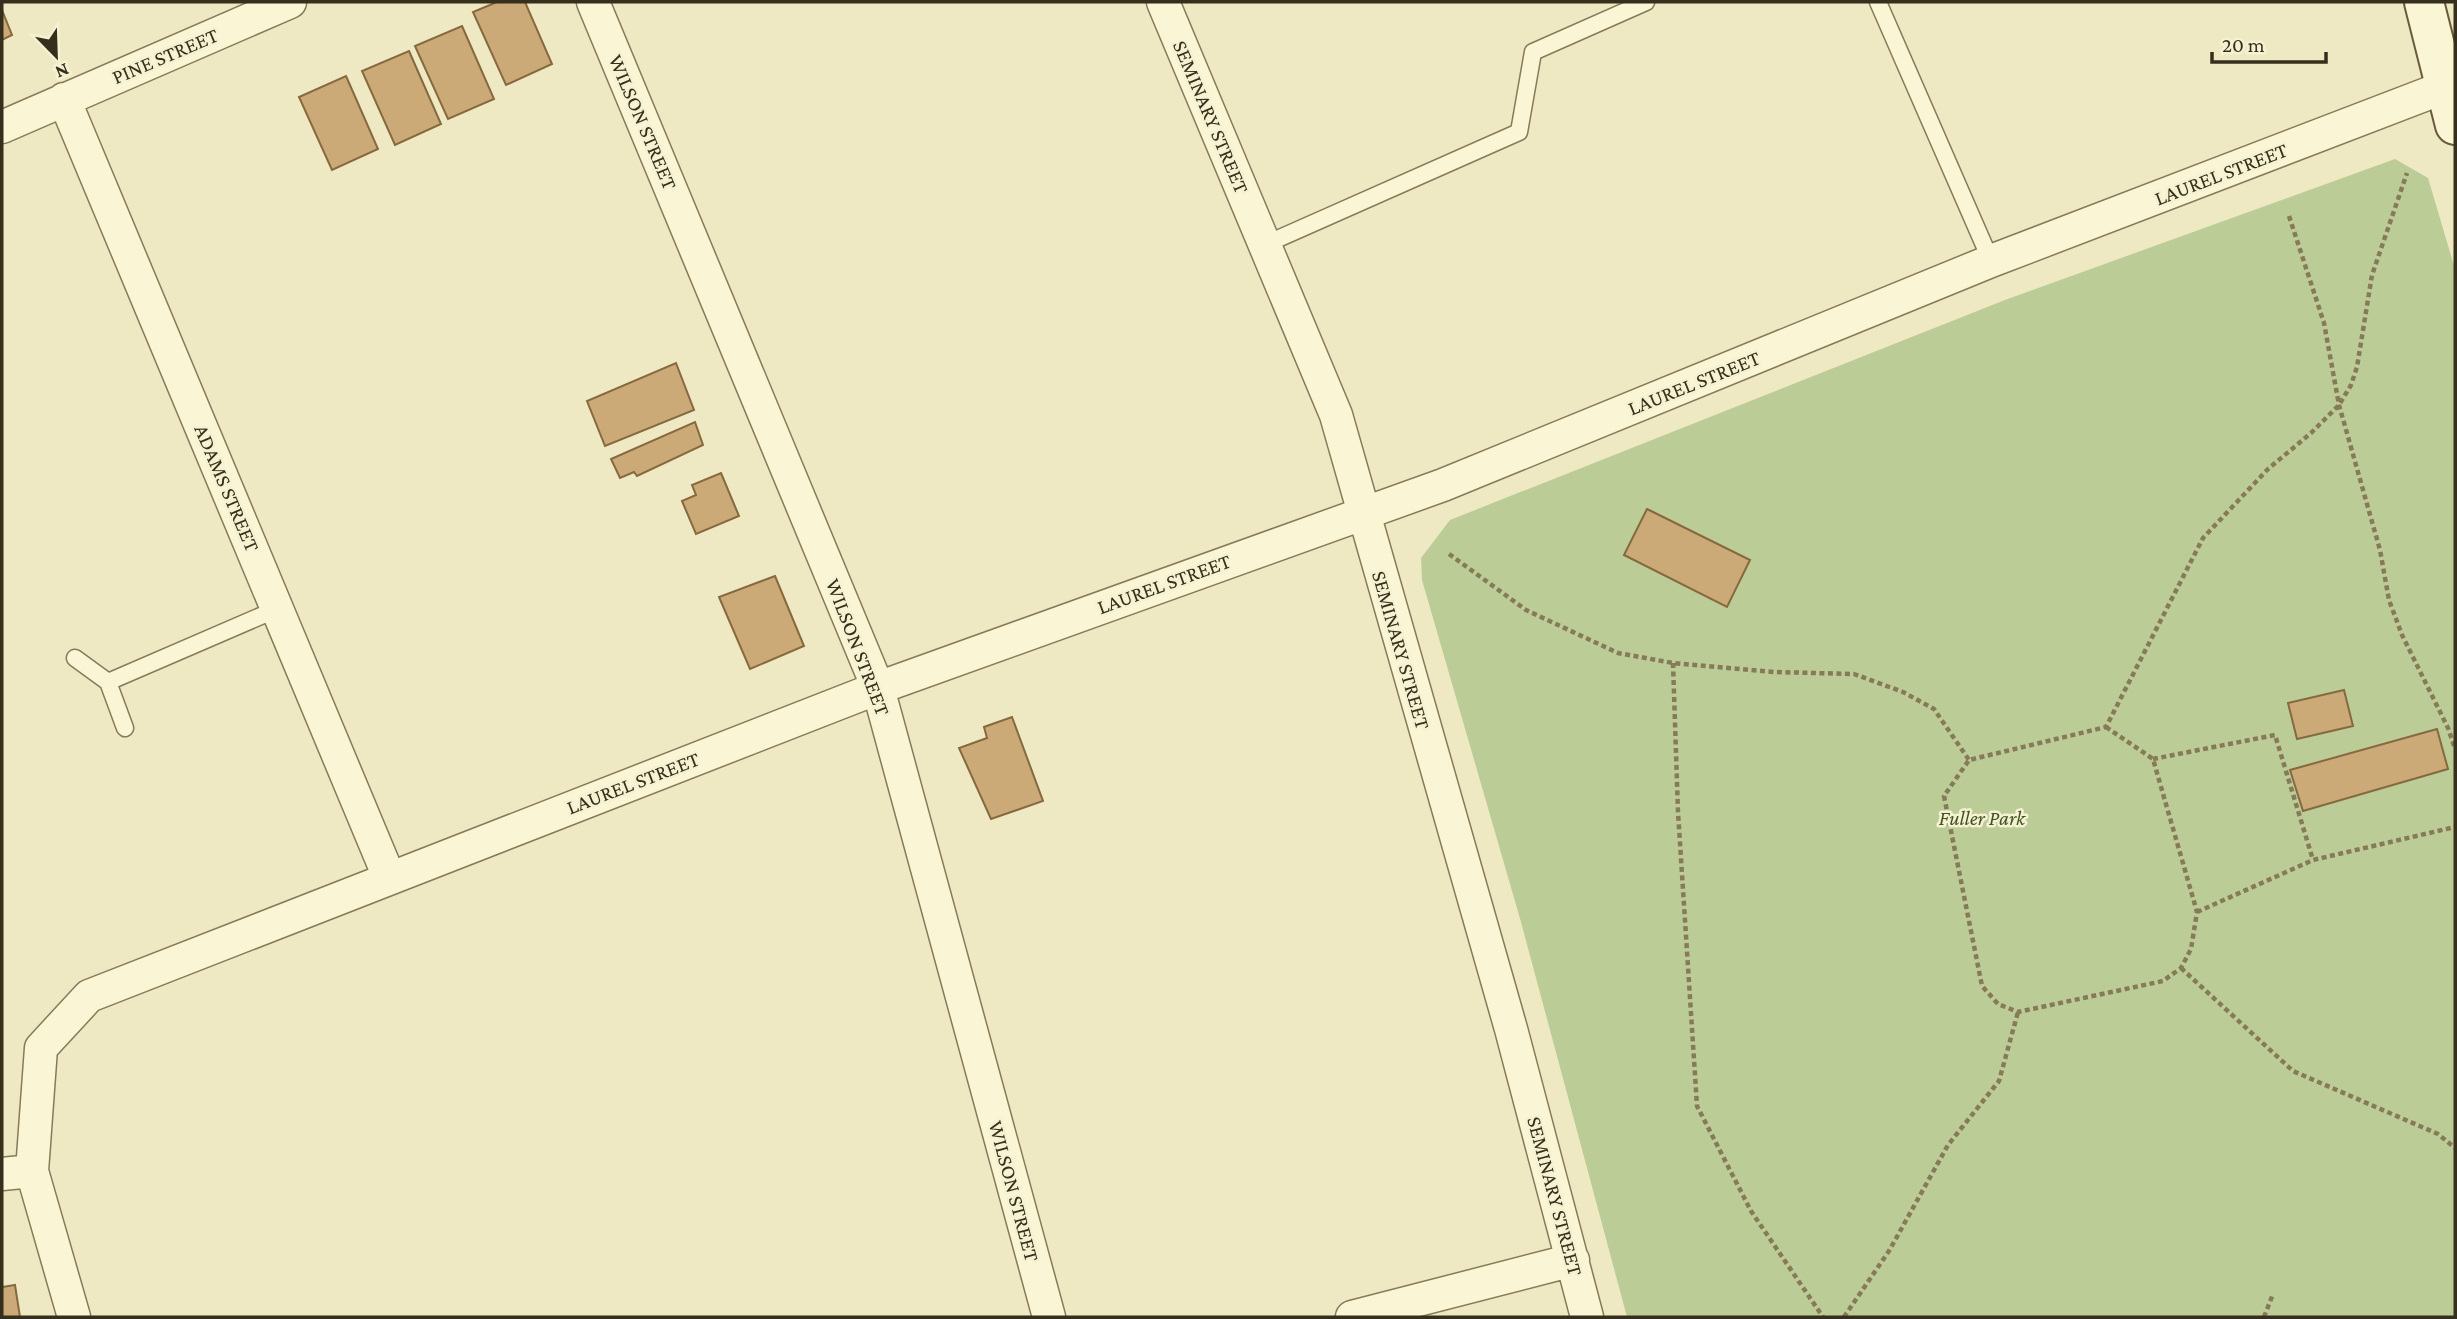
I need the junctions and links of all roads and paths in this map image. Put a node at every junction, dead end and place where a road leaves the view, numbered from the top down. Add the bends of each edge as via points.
1 (290, 2) edge
2 (593, 2) edge
3 (1163, 2) edge
4 (1646, 2) edge
5 (1878, 2) edge
6 (2424, 2) edge
7 (2445, 87) junction
8 (64, 99) junction
9 (2455, 125) edge
10 (2, 127) edge
11 (2407, 173) dead end
12 (2289, 216) dead end
13 (1264, 245) junction
14 (1991, 261) junction
15 (2339, 405) junction
16 (1361, 512) junction
17 (1449, 554) dead end
18 (277, 609) junction
19 (75, 658) dead end
20 (1673, 663) junction
21 (108, 682) junction
22 (878, 688) junction
23 (2106, 727) junction
24 (125, 728) dead end
25 (2455, 750) edge
26 (2153, 759) junction
27 (1969, 760) junction
28 (2455, 827) edge
29 (2313, 860) junction
30 (389, 877) junction
31 (2197, 912) junction
32 (2181, 968) junction
33 (2018, 1012) junction
34 (2455, 1148) edge
35 (17, 1172) edge
36 (1573, 1260) junction
37 (2273, 1294) dead end
38 (74, 1317) edge
39 (1049, 1317) edge
40 (1352, 1317) edge
41 (1587, 1317) edge
42 (1822, 1317) edge
43 (1844, 1317) edge
44 (2264, 1317) edge

1 - 8 street, PINE STREET
2 - 22 street, WILSON STREET
3 - 13 street, SEMINARY STREET
4 - 13 lane via 1533,52 1519,132
5 - 14 lane
6 - 7 main road
7 - 9 main road
7 - 14 street, LAUREL STREET
8 - 10 street, PINE STREET
8 - 18 street, ADAMS STREET
11 - 15 path via 2372,275 2357,367
12 - 15 path via 2324,323
13 - 16 street, SEMINARY STREET via 1336,415
14 - 16 street, LAUREL STREET via 1443,485
15 - 23 path via 2267,469 2203,538
15 - 25 path via 2380,550 2389,600
16 - 22 street, LAUREL STREET
16 - 36 street, SEMINARY STREET
17 - 20 path via 1526,610 1618,653
18 - 21 lane
18 - 30 street, ADAMS STREET
19 - 21 lane
20 - 27 path via 1854,674 1934,709
20 - 42 path via 1698,1107 1751,1211
21 - 24 lane
22 - 30 street, LAUREL STREET
22 - 39 street, WILSON STREET
23 - 26 path
23 - 27 path
26 - 29 path via 2275,735
26 - 31 path
27 - 33 path via 1944,796 1982,986 1998,1004
28 - 29 path
29 - 31 path
30 - 35 street, LAUREL STREET via 89,996 41,1048
31 - 32 path via 2191,948
32 - 33 path via 2163,981
32 - 34 path via 2293,1071 2438,1134
33 - 43 path via 1999,1081 1948,1145 1889,1251
35 - 38 street
36 - 40 street
36 - 41 street, SEMINARY STREET
37 - 44 path

